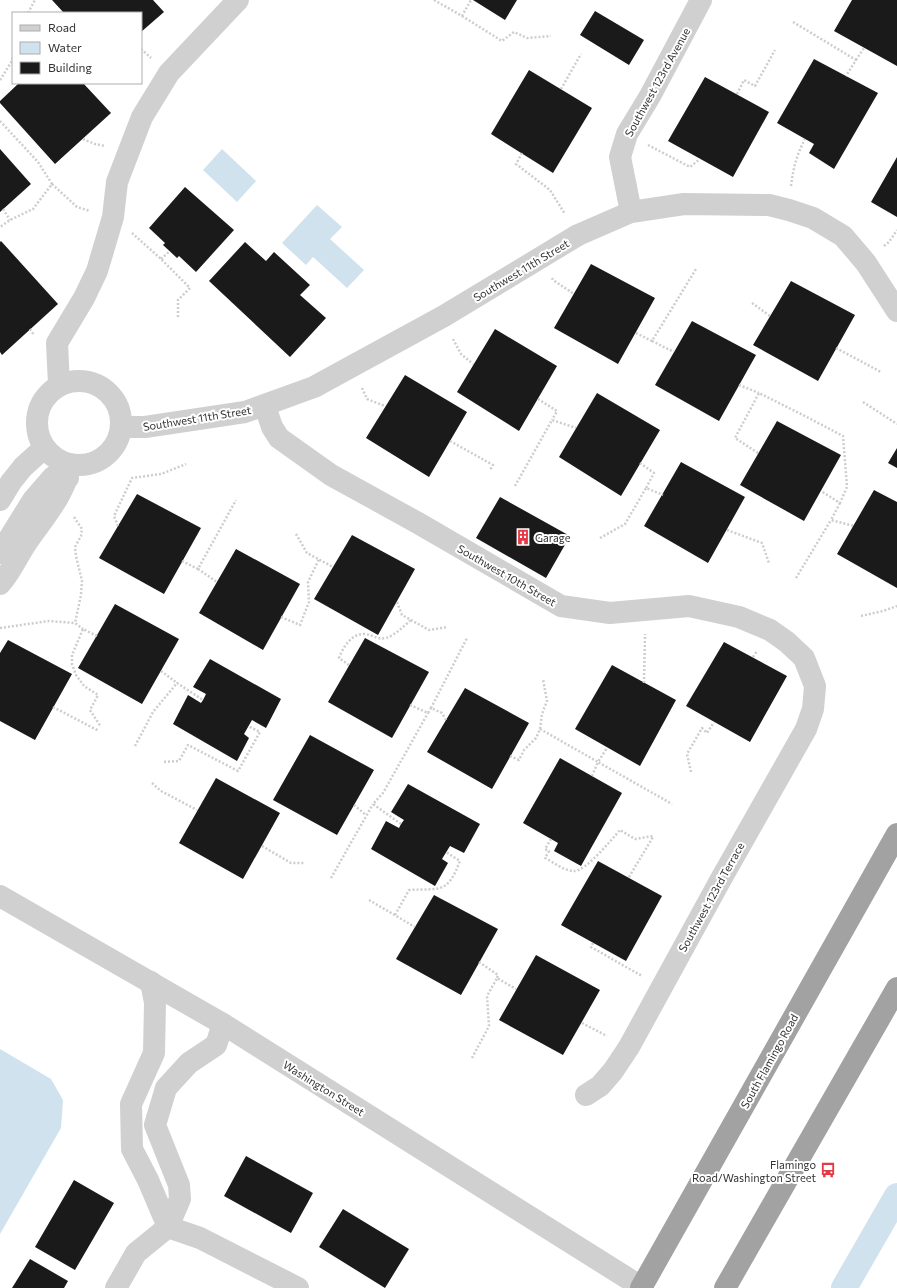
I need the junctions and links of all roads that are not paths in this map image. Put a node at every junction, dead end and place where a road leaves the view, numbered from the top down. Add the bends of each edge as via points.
1 (238, 0) edge
2 (701, 0) edge
3 (632, 212) junction
4 (897, 311) edge
5 (59, 385) junction
6 (265, 406) junction
7 (121, 427) junction
8 (44, 448) junction
9 (66, 480) junction
10 (0, 500) edge
11 (0, 553) edge
12 (0, 584) edge
13 (815, 686) joint
14 (897, 834) edge
15 (0, 896) edge
16 (151, 982) junction
17 (897, 988) edge
18 (223, 1024) junction
19 (586, 1096) dead end
20 (168, 1227) junction
21 (116, 1288) edge
22 (298, 1288) edge
23 (642, 1288) edge
24 (725, 1288) edge

1 - 5 street via 169,73 142,118 117,182 113,217 97,271 57,343
2 - 3 street, Southwest 123rd Avenue via 627,134 620,157
3 - 4 street, Southwest 11th Street via 684,204 754,204 769,205 813,218 843,236 866,263
3 - 6 street, Southwest 11th Street via 578,235 441,318 314,387
5 - 7 street via 83,380 105,389 114,398 118,407
5 - 8 street via 49,392 37,413 36,425
6 - 7 street, Southwest 11th Street via 245,412 169,424
6 - 13 street, Southwest 10th Street via 272,427 279,438 331,475 561,606 610,612 689,606 739,617 770,630 787,642 804,658
7 - 9 street via 115,446 105,456 82,465
8 - 9 street via 62,461
8 - 10 street via 23,467
9 - 11 street via 53,477 33,500
9 - 12 street
13 - 19 street, Southwest 123rd Terrace via 813,709 806,729 629,1047 600,1086
14 - 23 highway, South Flamingo Road
15 - 16 street, Washington Street
16 - 18 street, Washington Street
16 - 20 street via 155,1004 154,1053 131,1104 132,1149
17 - 24 highway
18 - 20 street via 216,1044 189,1063 166,1088 155,1126 179,1185 180,1199
18 - 23 street, Washington Street
20 - 21 street via 136,1253
20 - 22 street via 200,1238

